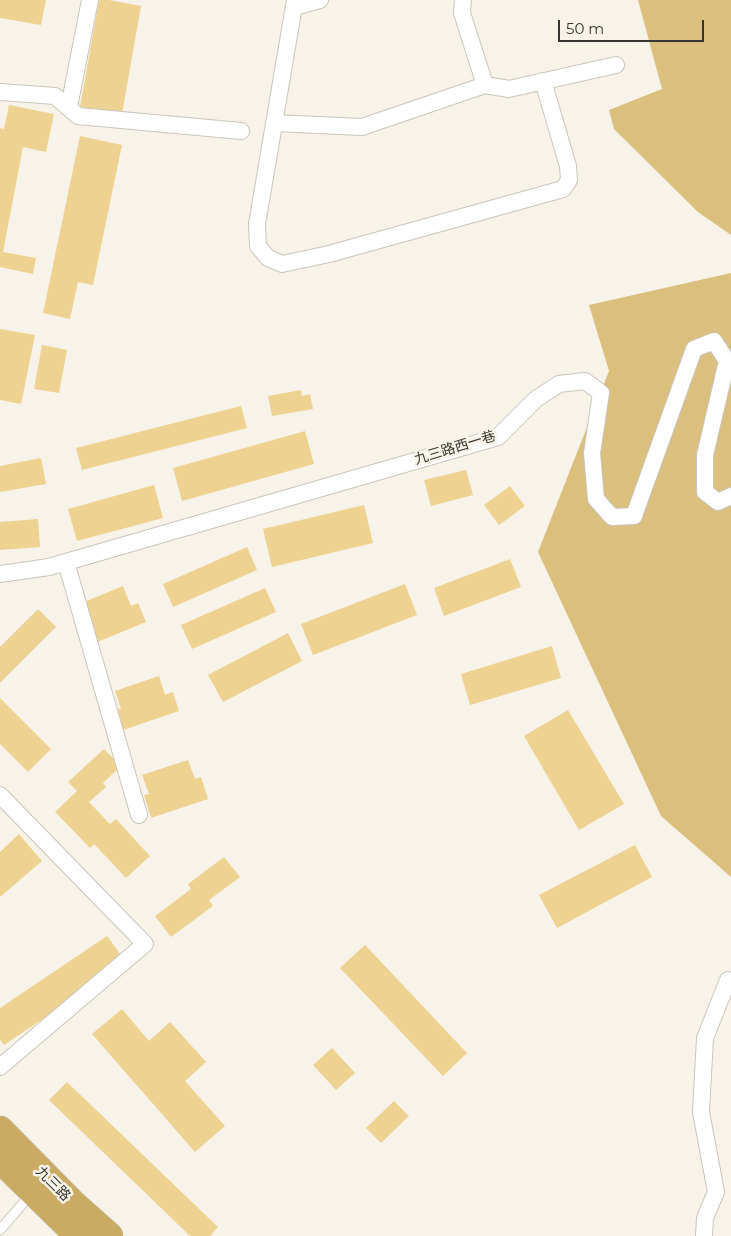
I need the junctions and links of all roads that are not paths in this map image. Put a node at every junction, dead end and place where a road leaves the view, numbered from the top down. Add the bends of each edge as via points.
1 (90, 0) edge
2 (320, 0) edge
3 (463, 0) edge
4 (295, 4) edge
5 (616, 65) dead end
6 (543, 82) junction
7 (484, 86) junction
8 (0, 92) edge
9 (69, 108) junction
10 (274, 123) junction
11 (241, 131) dead end
12 (731, 496) edge
13 (66, 562) junction
14 (0, 574) edge
15 (0, 795) edge
16 (139, 815) dead end
17 (728, 980) dead end
18 (0, 1067) edge
19 (0, 1130) edge
20 (0, 1159) edge
21 (33, 1192) junction
22 (0, 1230) edge
23 (79, 1236) edge
24 (109, 1236) edge
25 (704, 1236) edge

1 - 9 street
2 - 4 street
3 - 7 street via 462,13
4 - 10 street
5 - 6 street
6 - 7 street via 509,90
6 - 10 street via 568,166 569,180 563,189 282,264 268,258 258,246 257,224
7 - 10 street via 362,127
8 - 9 street via 56,96
9 - 11 street via 78,116
12 - 13 street, 九三路西一巷 via 718,502 705,492 705,455 727,361 714,341 694,349 634,516 612,517 596,499 592,453 601,393 585,381 559,384 551,389 536,399 498,437
13 - 14 street, 九三路西一巷
13 - 16 street
15 - 18 street via 145,944
17 - 25 street via 706,1038 701,1112 716,1192 705,1218
19 - 24 highway, 九三路
20 - 21 highway, 九三路
21 - 22 lane
21 - 23 highway, 九三路

